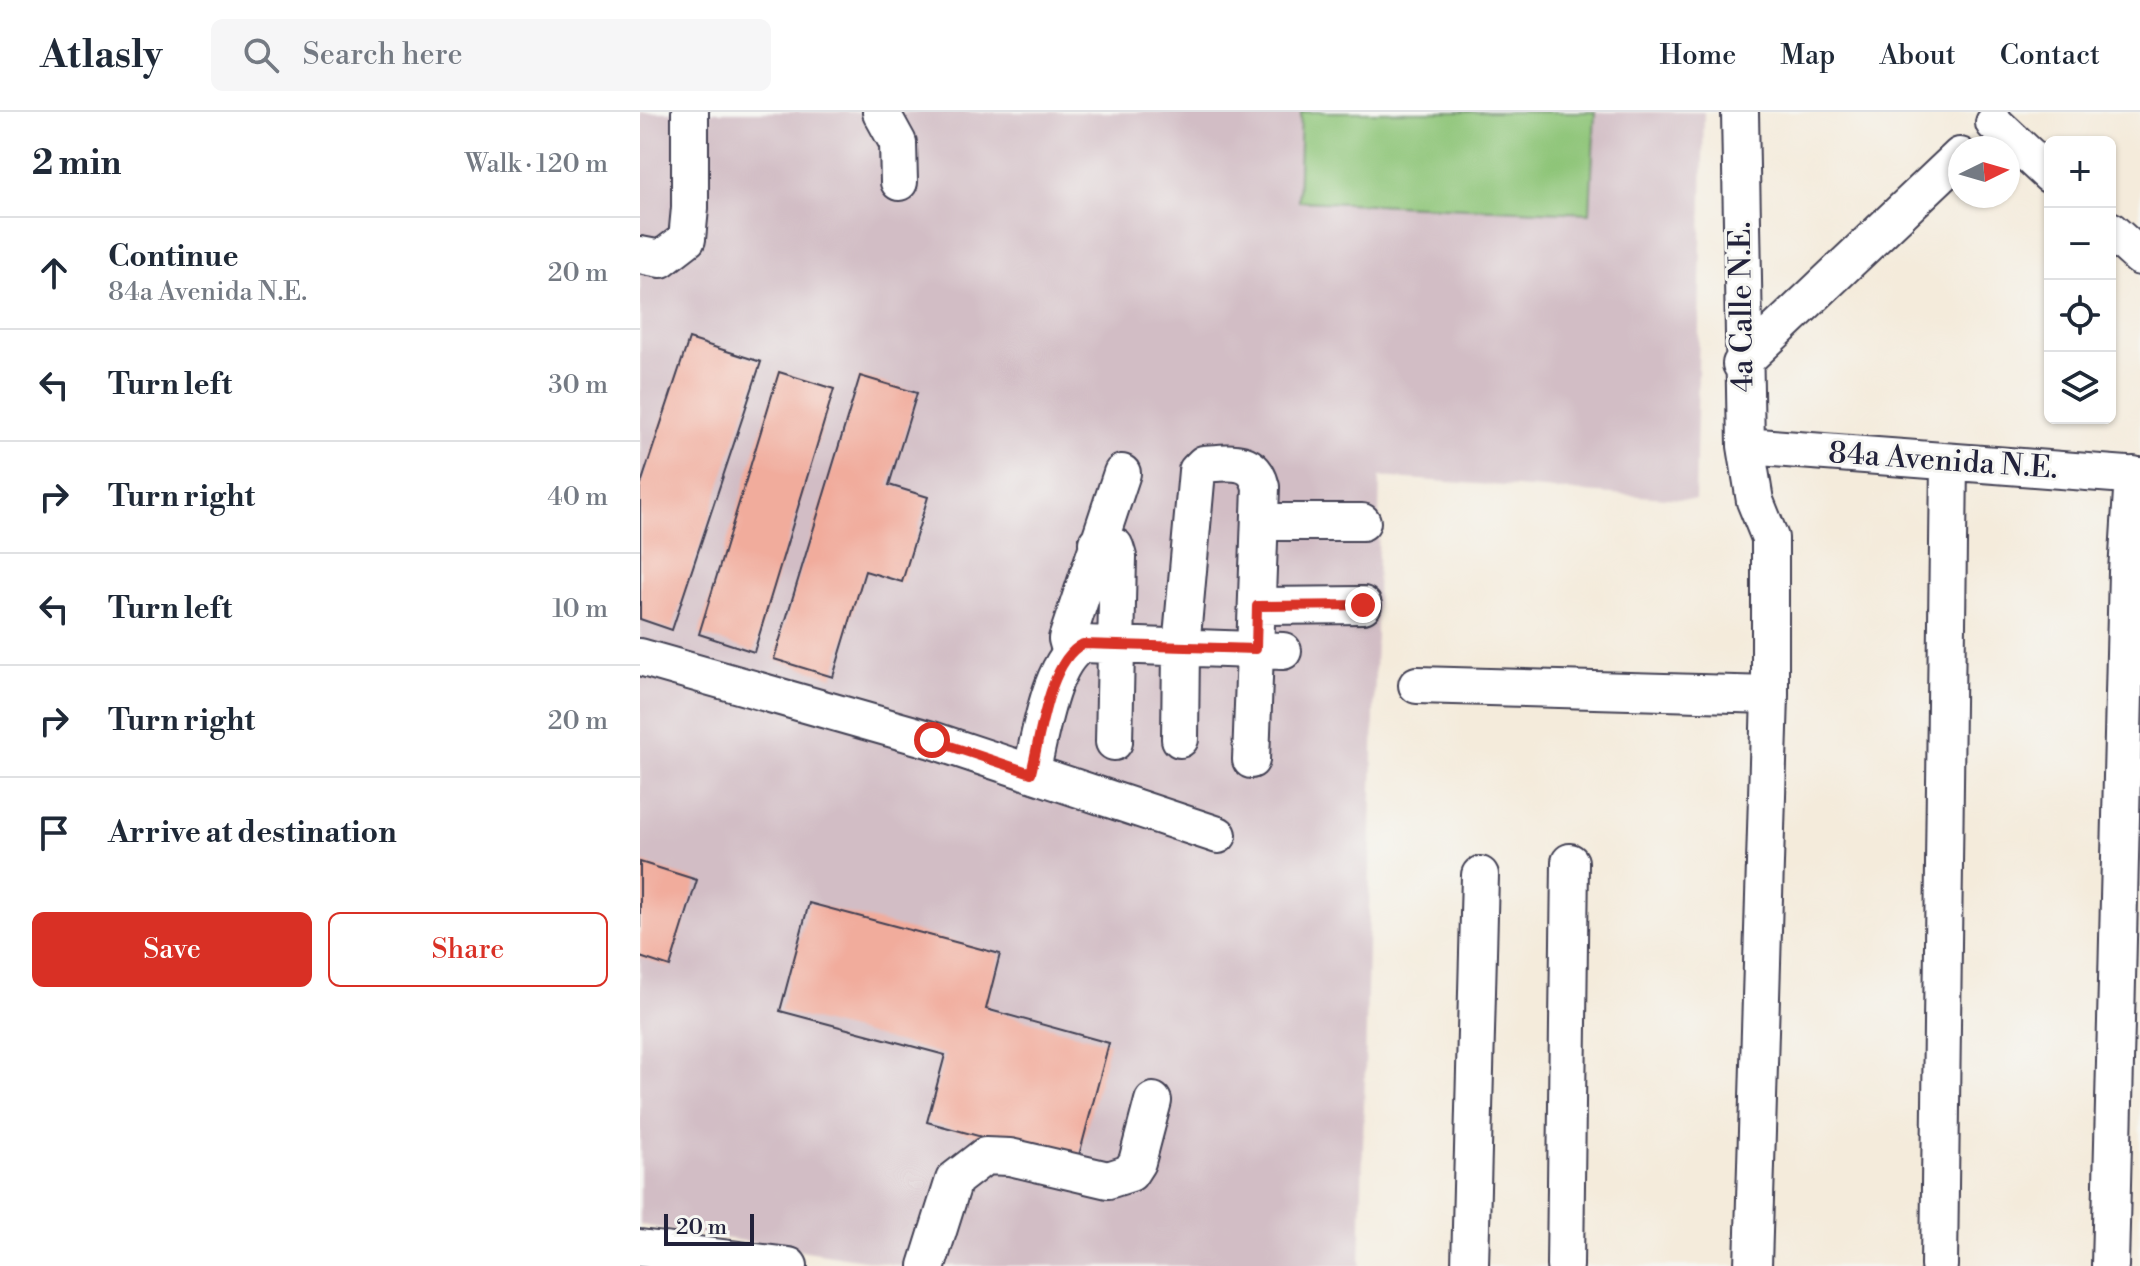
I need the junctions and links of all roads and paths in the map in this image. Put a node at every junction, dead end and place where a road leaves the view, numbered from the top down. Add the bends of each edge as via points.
1 (690, 112) edge
2 (881, 112) edge
3 (1743, 115) edge
4 (2000, 118) edge
5 (1981, 136) edge
6 (1948, 167) edge
7 (2044, 168) edge
8 (899, 182) dead end
9 (2116, 235) edge
10 (640, 255) edge
11 (2140, 257) edge
12 (1741, 364) junction
13 (1746, 446) junction
14 (1949, 463) junction
15 (1122, 473) dead end
16 (2136, 476) edge
17 (1260, 522) junction
18 (1362, 522) dead end
19 (1097, 543) junction
20 (1363, 605) dead end
21 (1257, 606) junction
22 (1114, 646) junction
23 (1181, 648) junction
24 (1070, 650) junction
25 (1270, 650) junction
26 (640, 657) edge
27 (1417, 685) dead end
28 (1770, 695) junction
29 (1180, 739) dead end
30 (1114, 742) dead end
31 (1251, 760) dead end
32 (1031, 773) junction
33 (1218, 835) dead end
34 (1570, 862) dead end
35 (1480, 875) dead end
36 (1153, 1101) dead end
37 (640, 1248) edge
38 (789, 1266) edge
39 (927, 1266) edge
40 (1470, 1266) edge
41 (1565, 1266) edge
42 (1753, 1266) edge
43 (1939, 1266) edge
44 (2110, 1266) edge

1 - 10 street via 687,239 661,259
2 - 8 street via 898,143
3 - 12 street, 4a Calle N.E.
4 - 5 street
4 - 7 street
6 - 12 street
9 - 11 street
12 - 13 street, 4a Calle N.E.
13 - 14 street, 84a Avenida N.E.
13 - 28 street, 4a Calle N.E. via 1755,501 1770,538
14 - 16 street, 84a Avenida N.E.
14 - 43 street
15 - 19 street
16 - 44 street
17 - 18 street
17 - 21 street
17 - 23 street via 1258,473 1246,464 1204,464 1197,471
19 - 22 street via 1115,547 1118,557
19 - 24 street via 1067,639
20 - 21 street
21 - 25 street
22 - 23 street
22 - 24 street via 1083,644
22 - 30 street
23 - 25 street
23 - 29 street
24 - 32 street via 1059,670
25 - 31 street
26 - 32 street
27 - 28 street
28 - 42 street, 4a Calle N.E.
32 - 33 street
34 - 41 street
35 - 40 street
36 - 39 street via 1137,1162 1119,1177 1108,1180 985,1156 954,1180
37 - 38 street

